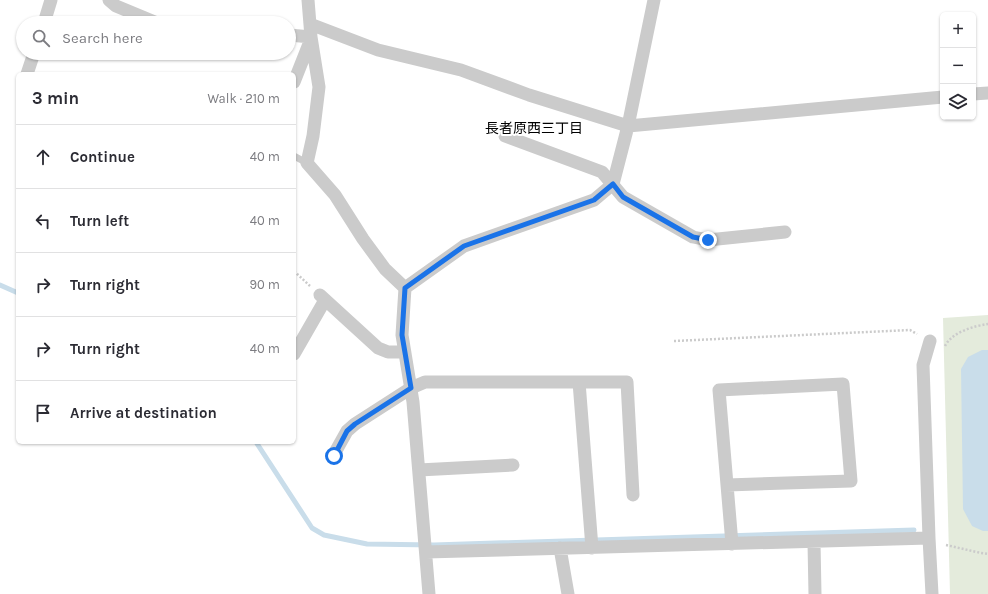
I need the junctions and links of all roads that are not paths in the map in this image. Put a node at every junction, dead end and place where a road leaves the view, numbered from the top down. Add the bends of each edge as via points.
1 (52, 0) edge
2 (109, 0) edge
3 (308, 0) edge
4 (654, 0) edge
5 (46, 16) edge
6 (140, 16) edge
7 (311, 31) junction
8 (296, 34) edge
9 (32, 60) edge
10 (28, 72) edge
11 (296, 76) edge
12 (988, 93) edge
13 (976, 94) edge
14 (940, 97) edge
15 (628, 126) junction
16 (505, 136) dead end
17 (296, 157) edge
18 (307, 163) junction
19 (613, 184) junction
20 (786, 232) dead end
21 (405, 288) junction
22 (930, 341) road end
23 (296, 350) edge
24 (404, 352) junction
25 (579, 382) junction
26 (411, 388) junction
27 (334, 456) dead end
28 (513, 464) dead end
29 (419, 470) junction
30 (727, 485) junction
31 (633, 495) dead end
32 (930, 538) junction
33 (814, 542) junction
34 (732, 544) junction
35 (560, 548) junction
36 (592, 548) junction
37 (426, 552) junction
38 (429, 594) edge
39 (568, 594) edge
40 (815, 594) edge
41 (932, 594) edge

1 - 5 street
2 - 6 street via 116,6
3 - 7 street
4 - 15 street
7 - 8 street
7 - 11 street
7 - 15 street via 461,70 529,95
7 - 18 street via 319,87
9 - 10 street
12 - 13 street
14 - 15 street
15 - 19 street
16 - 19 street via 602,172
17 - 18 lane
18 - 21 street via 335,195 385,269
19 - 20 street via 623,197 693,237 708,240
19 - 21 street via 594,200 464,246
21 - 24 street via 402,335
22 - 32 street via 923,365
23 - 24 street via 322,297 378,348 388,352
24 - 26 street
25 - 26 street via 426,382
25 - 31 street via 627,382
25 - 36 street
26 - 27 street via 347,431
26 - 29 street
28 - 29 street
29 - 37 street
30 - 30 street via 719,390 843,384 851,481
30 - 34 street
32 - 33 street
32 - 41 street
33 - 34 street
33 - 40 street
34 - 36 street
35 - 36 street
35 - 37 street
35 - 39 street
37 - 38 street

